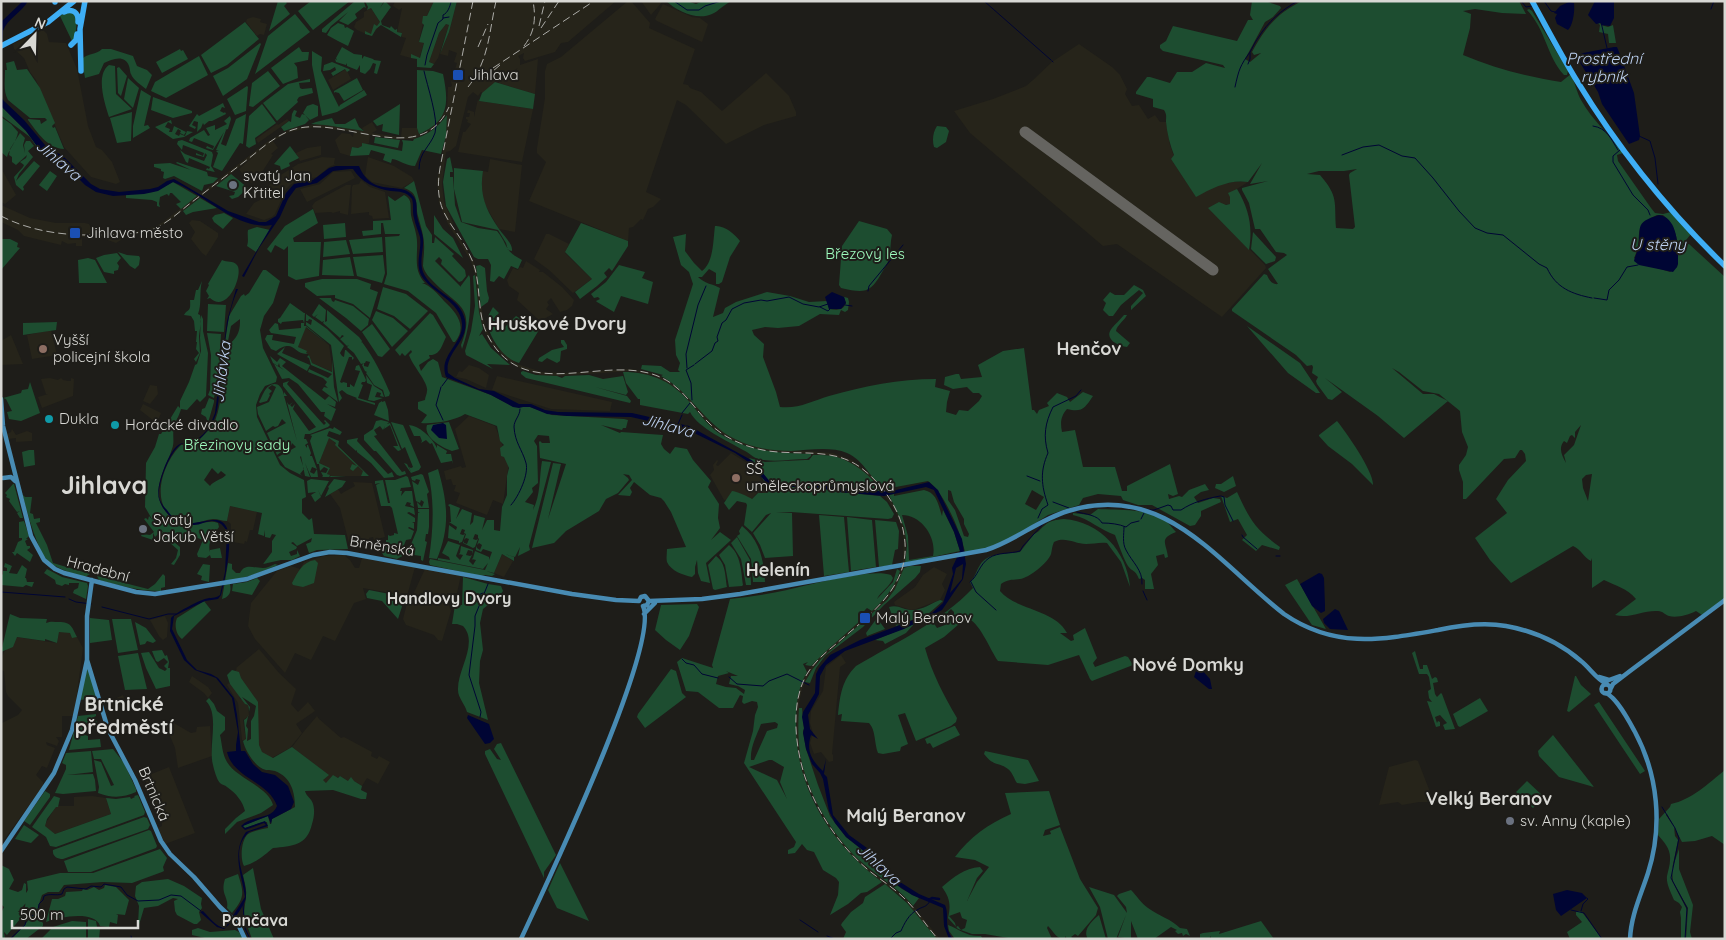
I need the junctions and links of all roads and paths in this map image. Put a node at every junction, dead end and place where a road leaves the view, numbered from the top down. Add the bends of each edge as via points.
1 (70, 1) edge
2 (74, 1) edge
3 (85, 1) edge
4 (1534, 1) edge
5 (59, 13) junction
6 (79, 34) junction
7 (6, 41) edge
8 (1, 46) edge
9 (81, 71) dead end
10 (1725, 261) edge
11 (1725, 266) edge
12 (1, 399) edge
13 (15, 474) junction
14 (2, 478) edge
15 (20, 496) junction
16 (92, 580) junction
17 (233, 582) joint
18 (1725, 600) edge
19 (639, 601) junction
20 (649, 601) junction
21 (655, 601) junction
22 (644, 606) junction
23 (644, 614) junction
24 (87, 660) junction
25 (89, 666) junction
26 (1586, 666) junction
27 (1630, 671) junction
28 (84, 672) junction
29 (1596, 675) junction
30 (1619, 677) junction
31 (1607, 688) junction
32 (1, 851) edge
33 (245, 939) edge
34 (521, 939) edge
35 (1630, 939) edge

1 - 5 highway
2 - 5 highway
3 - 6 highway
4 - 10 highway via 1576,73 1624,145 1666,198
4 - 11 highway via 1578,83 1621,147 1669,206
5 - 6 highway via 71,10 78,16 76,39 71,44 77,42
5 - 7 highway
6 - 9 highway
7 - 8 highway
12 - 13 main road, Hradební
13 - 14 main road
13 - 15 main road, Hradební
14 - 15 main road via 13,478
15 - 16 main road, Hradební via 31,536 44,560 58,571
16 - 17 main road, Hradební via 155,594
16 - 24 main road via 87,611
17 - 19 main road, Brněnská via 313,555 337,552 594,598
18 - 27 main road
19 - 20 main road via 645,596
19 - 22 main road
20 - 21 main road
20 - 22 main road
21 - 23 main road
21 - 26 main road via 714,598 968,554 1009,542 1059,514 1082,507 1107,505 1134,507 1172,521 1284,614 1318,632 1371,640 1464,625 1498,625 1546,638
22 - 23 main road
23 - 34 main road via 637,664 613,728
24 - 25 main road, Brtnická
24 - 28 main road
25 - 28 main road
25 - 33 main road, Brtnická via 108,729 135,780 161,841 241,927
26 - 29 main road
26 - 31 main road
27 - 30 main road
27 - 31 main road
28 - 32 main road via 74,726 58,767
29 - 30 main road via 1607,680
29 - 31 main road
30 - 31 main road
31 - 35 main road via 1638,738 1648,762 1656,810 1652,856 1634,914

